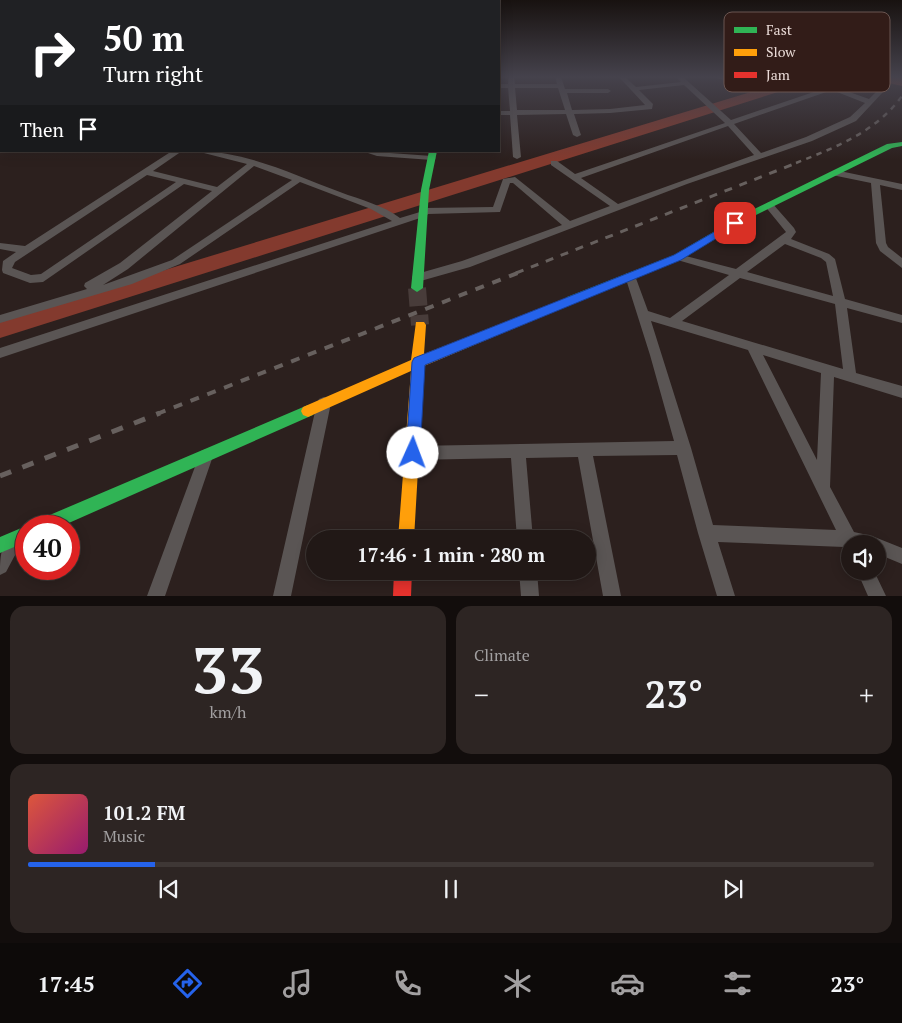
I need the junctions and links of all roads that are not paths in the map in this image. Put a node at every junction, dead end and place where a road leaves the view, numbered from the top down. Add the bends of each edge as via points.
1 (512, 105) edge
2 (567, 105) edge
3 (649, 105) edge
4 (711, 105) edge
5 (784, 105) edge
6 (865, 105) edge
7 (513, 112) junction
8 (569, 112) junction
9 (500, 113) edge
10 (730, 124) junction
11 (577, 135) dead end
12 (902, 144) edge
13 (176, 152) edge
14 (204, 152) edge
15 (370, 152) edge
16 (432, 155) edge
17 (759, 156) junction
18 (517, 157) dead end
19 (253, 163) junction
20 (554, 163) dead end
21 (146, 172) junction
22 (835, 172) junction
23 (574, 177) junction
24 (299, 179) junction
25 (183, 181) junction
26 (875, 182) junction
27 (902, 188) edge
28 (219, 190) junction
29 (769, 205) junction
30 (617, 207) junction
31 (424, 209) junction
32 (399, 222) junction
33 (568, 225) junction
34 (783, 240) junction
35 (0, 246) edge
36 (26, 250) junction
37 (678, 258) junction
38 (902, 264) edge
39 (3, 266) edge
40 (738, 272) junction
41 (630, 276) junction
42 (64, 300) junction
43 (840, 302) junction
44 (643, 314) junction
45 (0, 319) edge
46 (902, 319) edge
47 (671, 323) junction
48 (420, 324) tunnel mouth
49 (753, 348) junction
50 (0, 353) edge
51 (419, 362) junction
52 (828, 370) junction
53 (850, 377) junction
54 (902, 392) edge
55 (324, 403) junction
56 (684, 448) junction
57 (584, 449) junction
58 (518, 451) junction
59 (413, 453) junction
60 (206, 456) junction
61 (823, 488) junction
62 (69, 515) edge
63 (407, 530) edge
64 (524, 530) edge
65 (706, 533) junction
66 (846, 535) edge
67 (15, 539) edge
68 (841, 541) edge
69 (15, 545) edge
70 (0, 546) edge
71 (886, 549) edge
72 (902, 556) edge
73 (0, 566) edge
74 (403, 580) edge
75 (529, 580) edge
76 (869, 580) edge
77 (156, 596) edge
78 (282, 596) edge
79 (402, 596) edge
80 (530, 596) edge
81 (612, 596) edge
82 (726, 596) edge
83 (877, 596) edge

1 - 7 street
2 - 8 street
3 - 8 street via 610,112
4 - 10 street
5 - 10 street
6 - 17 street via 849,121
7 - 8 street
7 - 9 street
7 - 18 street
8 - 11 street
10 - 17 street
10 - 23 street
12 - 22 street via 890,146
13 - 21 street
14 - 19 street
15 - 16 street
16 - 31 street
17 - 30 street
19 - 24 street
19 - 28 street
20 - 23 street
21 - 25 street
21 - 36 street
22 - 26 street
22 - 29 street
23 - 30 street
24 - 32 street via 373,206
24 - 42 street via 184,258 128,281
25 - 28 street
25 - 39 street via 43,278 30,279
26 - 27 street
26 - 38 street via 882,243
28 - 42 street via 119,270 74,291
29 - 34 street via 791,232
29 - 37 street
30 - 33 street
31 - 32 street
31 - 33 street via 497,210 506,181 514,180
31 - 33 street via 417,283
32 - 50 street
34 - 40 street
34 - 43 street via 831,261
35 - 36 street
36 - 39 street
37 - 40 street
37 - 41 street
40 - 43 street
40 - 47 street
41 - 44 street
41 - 51 street
42 - 45 street
43 - 46 street
43 - 53 street
44 - 47 street
44 - 56 street
47 - 49 street
48 - 51 street
49 - 52 street
49 - 61 street
51 - 55 street
51 - 59 street
52 - 53 street
52 - 61 street
53 - 54 street
55 - 60 street
55 - 78 street
56 - 57 street
56 - 65 street
57 - 58 street
57 - 81 street
58 - 59 street
58 - 64 street
59 - 63 street
60 - 62 street
60 - 77 street
61 - 66 street
65 - 68 street
65 - 82 street
67 - 70 street
69 - 73 street
71 - 72 street
74 - 79 street
75 - 80 street
76 - 83 street

